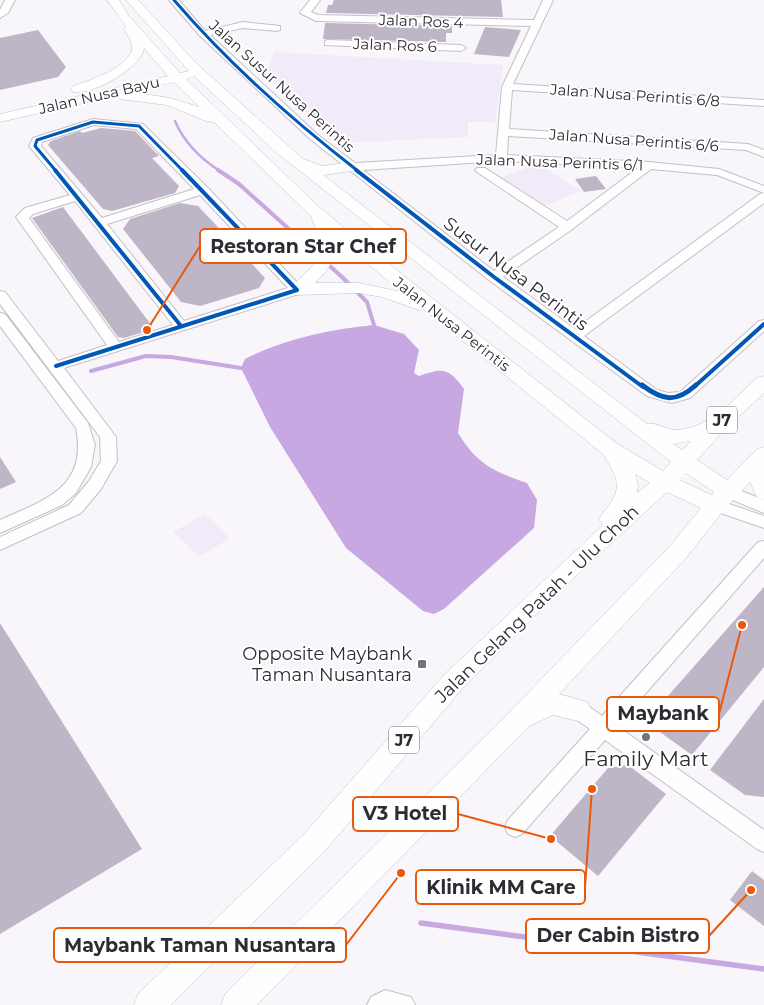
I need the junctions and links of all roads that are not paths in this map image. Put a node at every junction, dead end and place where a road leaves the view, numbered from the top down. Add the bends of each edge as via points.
1 (10, 0) edge
2 (112, 0) edge
3 (132, 0) edge
4 (174, 0) edge
5 (315, 0) edge
6 (548, 0) edge
7 (0, 15) edge
8 (124, 18) junction
9 (538, 24) junction
10 (277, 28) dead end
11 (203, 34) junction
12 (467, 39) junction
13 (328, 43) dead end
14 (195, 70) junction
15 (174, 75) junction
16 (507, 87) junction
17 (79, 94) junction
18 (764, 102) edge
19 (35, 104) junction
20 (0, 107) edge
21 (0, 118) edge
22 (502, 132) junction
23 (245, 144) junction
24 (282, 150) junction
25 (764, 154) edge
26 (501, 158) junction
27 (649, 165) junction
28 (353, 167) junction
29 (481, 170) dead end
30 (203, 190) junction
31 (764, 190) edge
32 (78, 196) junction
33 (764, 197) edge
34 (352, 207) junction
35 (313, 210) junction
36 (99, 223) junction
37 (567, 227) junction
38 (494, 277) junction
39 (297, 290) junction
40 (0, 295) edge
41 (442, 315) junction
42 (0, 316) edge
43 (764, 324) edge
44 (181, 326) junction
45 (576, 335) junction
46 (116, 348) junction
47 (56, 366) junction
48 (764, 382) edge
49 (610, 404) junction
50 (719, 423) junction
51 (609, 448) junction
52 (764, 456) edge
53 (685, 462) junction
54 (665, 482) junction
55 (764, 492) edge
56 (722, 498) junction
57 (764, 507) edge
58 (764, 522) edge
59 (0, 527) edge
60 (0, 544) edge
61 (764, 547) edge
62 (557, 580) junction
63 (588, 646) junction
64 (578, 710) junction
65 (511, 728) junction
66 (602, 728) junction
67 (515, 828) dead end
68 (764, 842) edge
69 (149, 1005) edge
70 (236, 1005) edge
71 (379, 1005) edge
72 (403, 1005) edge

1 - 7 street
2 - 8 main road, Jalan Nusa Perintis
3 - 14 main road, Jalan Nusa Perintis
4 - 11 street, Jalan Susur Nusa Perintis
5 - 12 street, Jalan Ros 4 via 305,13 308,16
6 - 9 street
8 - 15 main road, Jalan Nusa Perintis
8 - 17 main road via 139,44 133,59
9 - 12 street, Jalan Ros 4
9 - 16 street
10 - 11 street via 243,25
11 - 28 street, Jalan Susur Nusa Perintis via 314,137
12 - 13 street, Jalan Ros 6
14 - 15 main road, Jalan Nusa Bayu
14 - 24 main road, Jalan Nusa Perintis
15 - 17 main road, Jalan Nusa Bayu
15 - 23 main road, Jalan Nusa Perintis
16 - 18 street, Jalan Nusa Perintis 6/8
16 - 22 street
17 - 19 main road, Jalan Nusa Bayu
17 - 23 main road via 158,98 211,118
19 - 20 main road, Jalan Nusa Bayu
19 - 21 main road, Jalan Nusa Bayu
22 - 25 street, Jalan Nusa Perintis 6/6 via 748,147
22 - 26 street
23 - 35 main road, Jalan Nusa Perintis
24 - 28 main road via 315,169
24 - 34 main road, Jalan Nusa Perintis
26 - 27 street, Jalan Nusa Perintis 6/1
26 - 28 street, Jalan Nusa Perintis 6/1
27 - 31 street, Jalan Nusa Perintis 6/1 via 719,172
27 - 37 street
28 - 34 main road via 334,177 332,184
28 - 38 street, Susur Nusa Perintis
29 - 37 street
30 - 32 street via 142,128 133,124 100,122 48,135 37,140 35,146
30 - 36 street
30 - 39 street
32 - 36 street
32 - 46 street via 29,211 22,217
33 - 45 street
34 - 49 main road, Jalan Nusa Perintis
35 - 39 main road via 326,230 330,248 323,266
35 - 41 main road, Jalan Nusa Perintis
36 - 44 street
37 - 38 street
38 - 45 street, Susur Nusa Perintis
39 - 41 main road via 363,287 399,296
39 - 44 street
40 - 47 street
41 - 51 main road, Jalan Nusa Perintis
42 - 59 street via 83,427 87,445 83,467 70,489 56,501
43 - 45 street, Susur Nusa Perintis via 685,395 676,399 652,393
44 - 46 street
46 - 47 street
47 - 60 street via 108,437 109,462 75,509
48 - 50 main road, Jalan Gelang Patah - Ulu Choh / J7
49 - 50 main road via 668,437 678,438
49 - 53 main road, Jalan Nusa Perintis
50 - 53 main road, Jalan Gelang Patah - Ulu Choh / J7
51 - 54 main road, Jalan Nusa Perintis
51 - 62 main road via 626,472 629,487 622,504
52 - 55 main road via 759,479
52 - 56 main road
53 - 54 main road, Jalan Gelang Patah - Ulu Choh / J7
53 - 56 main road, Jalan Nusa Perintis
54 - 56 main road, Jalan Nusa Perintis
54 - 62 main road, Jalan Gelang Patah - Ulu Choh / J7
56 - 57 street
56 - 58 street
56 - 63 main road via 678,552
61 - 66 street
62 - 69 main road, Jalan Gelang Patah - Ulu Choh / J7 via 453,682 314,843
63 - 64 main road via 572,670 568,685 568,698
63 - 65 main road
64 - 65 main road via 548,704
64 - 66 street
65 - 70 main road
66 - 67 street
66 - 68 street
71 - 72 street via 385,1002

